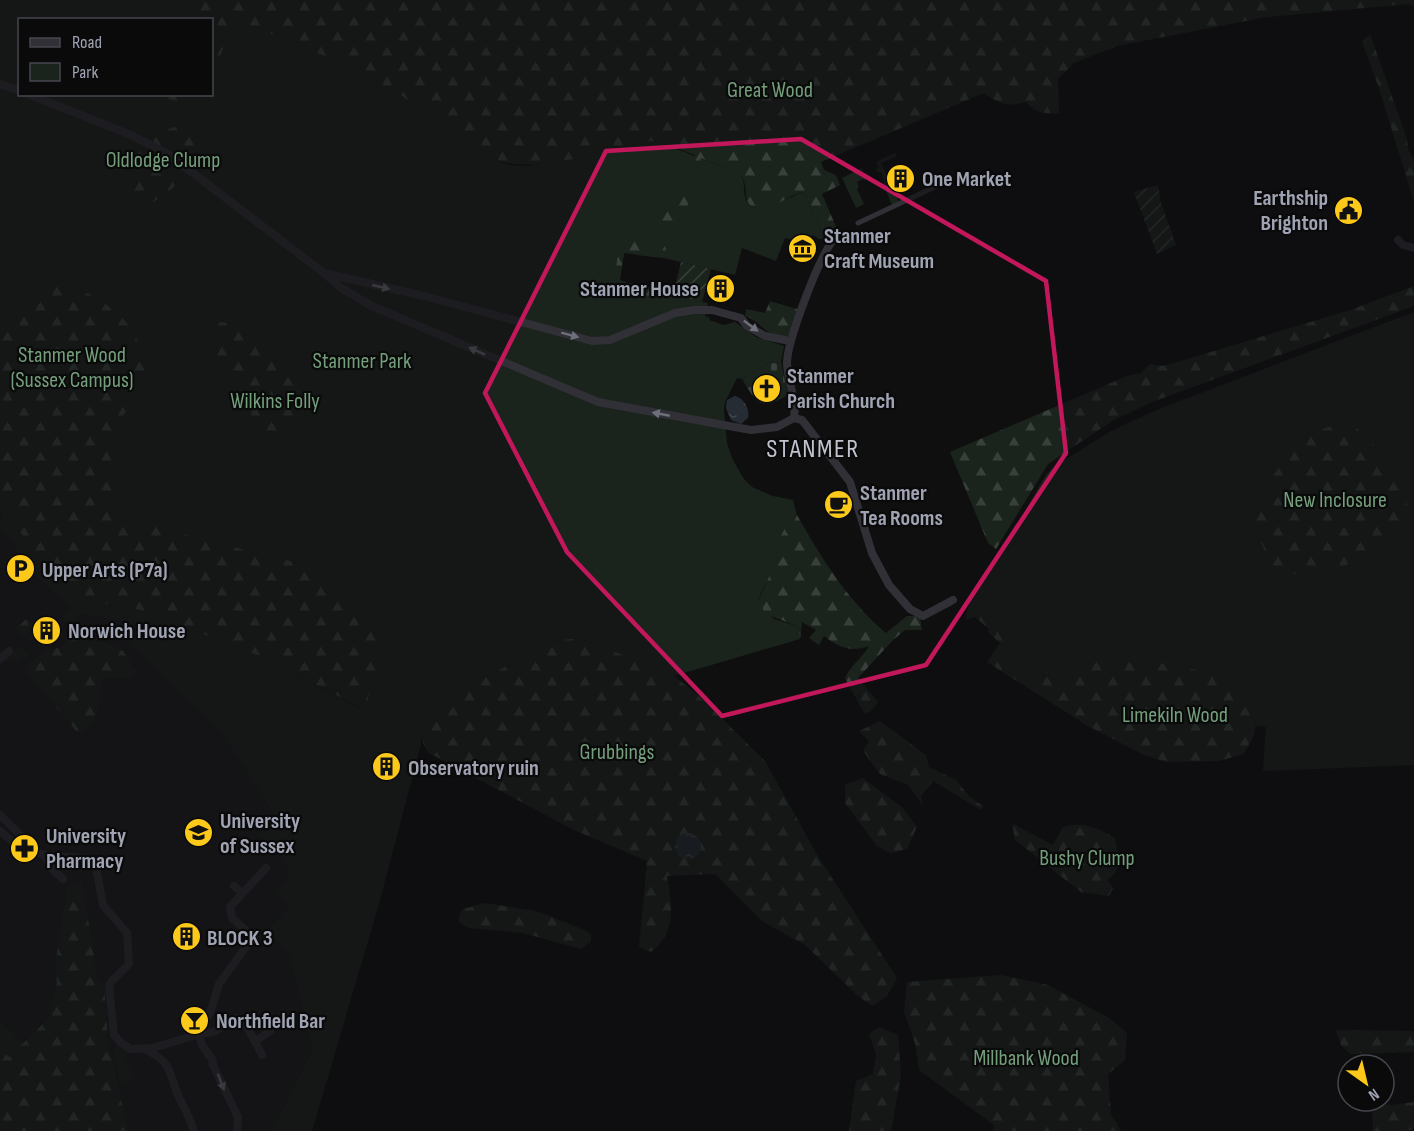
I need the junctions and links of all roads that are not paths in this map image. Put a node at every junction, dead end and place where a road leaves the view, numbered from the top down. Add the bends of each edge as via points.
1 (0, 84) edge
2 (18, 90) edge
3 (33, 96) edge
4 (939, 185) dead end
5 (858, 223) dead end
6 (834, 239) dead end
7 (1398, 240) dead end
8 (1414, 248) edge
9 (324, 273) junction
10 (790, 341) junction
11 (794, 418) junction
12 (953, 600) dead end
13 (9, 651) dead end
14 (0, 659) edge
15 (0, 815) edge
16 (0, 831) edge
17 (42, 854) junction
18 (266, 868) dead end
19 (63, 879) dead end
20 (234, 886) dead end
21 (242, 893) junction
22 (270, 1031) dead end
23 (199, 1034) junction
24 (256, 1041) junction
25 (166, 1045) junction
26 (145, 1049) junction
27 (262, 1055) dead end
28 (162, 1059) junction
29 (194, 1131) edge
30 (237, 1131) edge

1 - 2 street
3 - 9 street via 168,154
4 - 5 street
6 - 10 street via 819,265
7 - 8 street
9 -> 10 street via 592,341 610,340 675,313 694,310 712,310 741,318 765,336
11 -> 9 street via 777,427 750,430 592,400 372,306
10 - 11 street via 788,373 796,406
11 - 12 street via 802,420 850,482 872,553 896,593 910,609 923,616
13 - 14 street
15 - 17 street
16 - 17 street via 23,853
17 - 19 street
17 - 26 street via 91,859 95,863 103,905 128,936 129,964 110,984 114,1035 128,1048
18 - 21 street
20 - 21 street
21 - 23 street via 231,904 230,913 253,937 219,984
22 - 24 street
23 - 24 street via 218,1030 237,1018
23 - 25 street
23 -> 30 street via 238,1117
24 - 27 street
25 - 26 street
25 - 28 street
26 - 28 street
28 - 29 street via 174,1077

